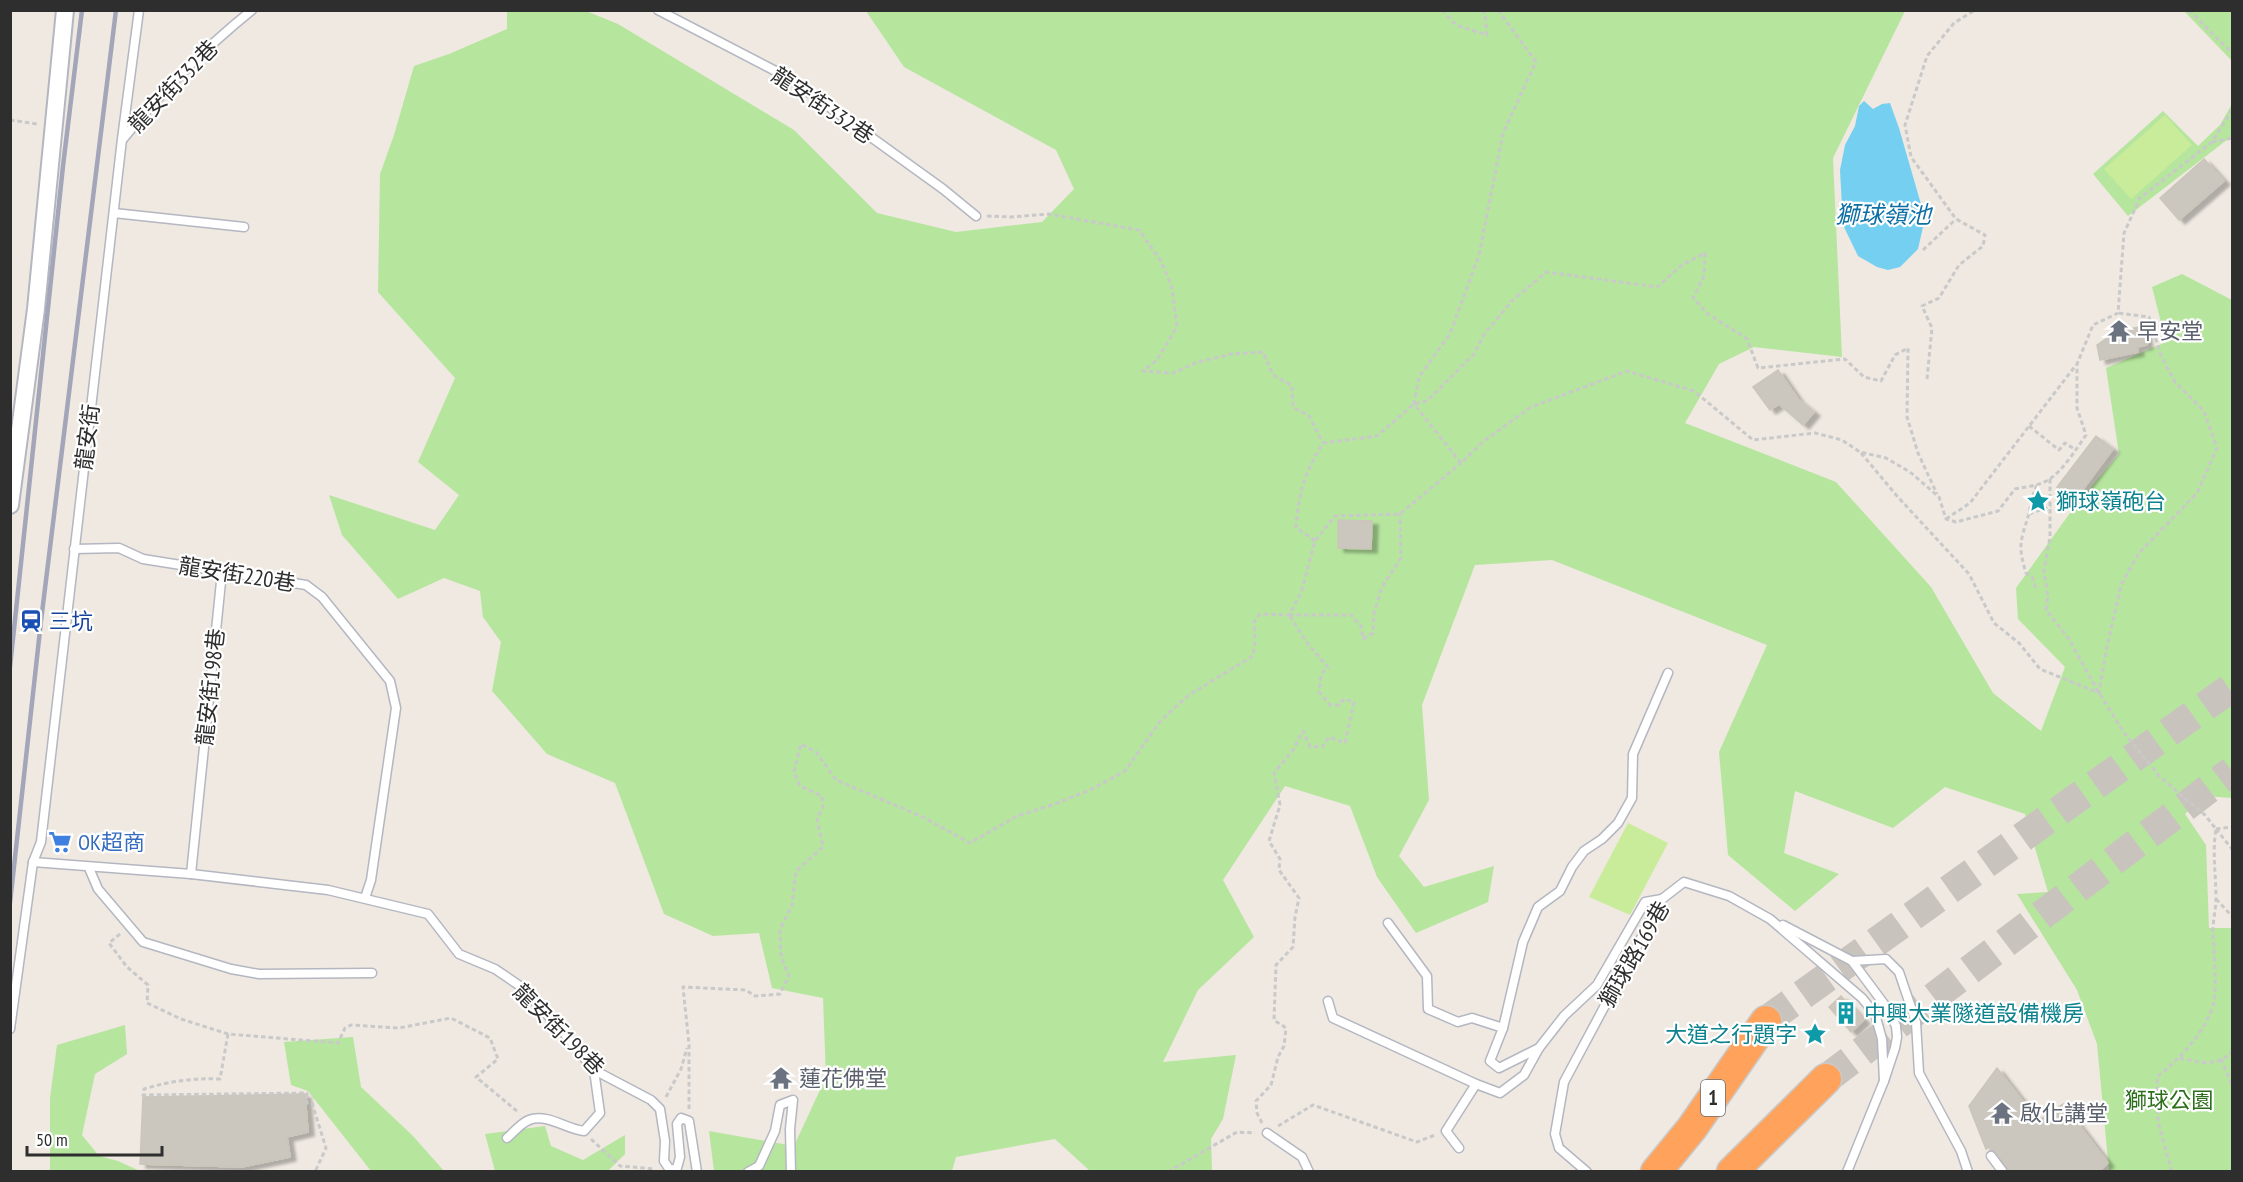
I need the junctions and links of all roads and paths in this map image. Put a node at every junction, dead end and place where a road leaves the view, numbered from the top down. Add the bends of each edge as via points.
1 (65, 10) edge
2 (139, 10) edge
3 (252, 10) edge
4 (658, 10) edge
5 (1442, 10) edge
6 (1481, 10) edge
7 (1490, 10) edge
8 (1498, 10) edge
9 (1975, 10) edge
10 (2189, 10) edge
11 (1485, 15) junction
12 (2232, 53) edge
13 (2232, 110) edge
14 (10, 120) edge
15 (54, 126) junction
16 (2232, 138) edge
17 (122, 139) junction
18 (2212, 142) junction
19 (114, 213) junction
20 (976, 216) joint
21 (1956, 219) junction
22 (244, 227) dead end
23 (1923, 250) dead end
24 (2118, 313) junction
25 (2077, 364) junction
26 (1927, 379) dead end
27 (1414, 404) junction
28 (2029, 426) junction
29 (1323, 443) junction
30 (2076, 450) junction
31 (1860, 452) junction
32 (1461, 463) junction
33 (2050, 479) junction
34 (2037, 485) junction
35 (1939, 497) junction
36 (10, 506) edge
37 (2051, 507) junction
38 (1400, 514) junction
39 (2029, 514) junction
40 (1946, 519) junction
41 (1315, 541) junction
42 (74, 549) junction
43 (222, 572) junction
44 (2037, 591) dead end
45 (1289, 615) junction
46 (1668, 674) dead end
47 (2099, 693) junction
48 (2232, 827) edge
49 (2216, 829) junction
50 (2232, 849) edge
51 (33, 862) junction
52 (90, 868) junction
53 (191, 873) junction
54 (365, 898) junction
55 (1662, 899) junction
56 (2216, 899) junction
57 (2232, 916) edge
58 (1770, 919) junction
59 (1388, 923) dead end
60 (130, 925) junction
61 (1852, 961) junction
62 (372, 973) dead end
63 (1328, 1001) dead end
64 (1766, 1021) tunnel mouth
65 (1503, 1028) junction
66 (10, 1029) edge
67 (228, 1034) junction
68 (689, 1044) junction
69 (1539, 1048) junction
70 (2232, 1051) edge
71 (2180, 1058) junction
72 (2221, 1059) junction
73 (594, 1070) junction
74 (1826, 1079) tunnel mouth
75 (1884, 1081) junction
76 (1476, 1084) junction
77 (2232, 1084) edge
78 (660, 1109) junction
79 (528, 1120) junction
80 (689, 1122) junction
81 (584, 1131) junction
82 (1446, 1131) junction
83 (1267, 1133) junction
84 (507, 1138) dead end
85 (1458, 1148) dead end
86 (1991, 1156) dead end
87 (670, 1170) junction
88 (315, 1172) edge
89 (697, 1172) edge
90 (748, 1172) edge
91 (791, 1172) edge
92 (1168, 1172) edge
93 (1309, 1172) edge
94 (1587, 1172) edge
95 (1656, 1172) edge
96 (1732, 1172) edge
97 (1847, 1172) edge
98 (1968, 1172) edge
99 (2003, 1172) edge
100 (2172, 1172) edge

1 - 15 street
2 - 17 lane, 龍安街
3 - 17 lane, 龍安街332巷 via 154,100
4 - 20 lane, 龍安街332巷 via 789,78
5 - 11 path via 1456,25 1488,35
6 - 11 path
7 - 11 path
8 - 27 path via 1536,62 1503,133 1479,255 1450,334 1419,377
9 - 21 path via 1954,23 1927,56 1905,125 1911,157
10 - 12 path
13 - 18 path
14 - 15 path
15 - 36 street via 36,309
16 - 18 path
17 - 19 lane, 龍安街
18 - 24 path via 2140,198 2124,233
19 - 22 lane
19 - 42 lane, 龍安街
20 - 29 path via 1049,213 1139,231 1161,261 1172,288 1177,327 1157,360 1143,372 1173,373 1231,354 1263,352 1273,375 1292,387 1293,407 1309,416
21 - 23 path
21 - 26 path via 1985,235 1983,246 1959,265 1939,298 1922,306 1932,328
24 - 25 path via 2093,325
24 - 47 path via 2149,317 2170,374 2204,411 2217,448 2197,493 2139,553 2121,585
25 - 28 path
25 - 30 path via 2077,408 2086,435
27 - 29 path via 1377,436
27 - 32 path
27 - 35 path via 1426,401 1451,378 1512,301 1546,272 1657,287 1682,265 1705,253 1704,276 1693,298 1708,314 1747,339 1758,368 1845,359 1864,377 1881,381 1895,355 1908,348 1907,417 1918,453
28 - 30 path via 2059,450 2065,443
28 - 40 path via 1970,503
29 - 41 path via 1310,464 1299,496 1296,526
30 - 33 path
31 - 32 path via 1842,441 1815,433 1754,440 1694,391 1627,371 1531,407
31 - 35 path via 1886,458
31 - 47 path via 1969,574 1994,623 2019,643 2040,669
32 - 38 path
33 - 34 path
33 - 37 path
34 - 39 path
34 - 40 path via 2015,489 1998,511 1956,522
35 - 40 path
37 - 39 path
37 - 47 path via 2044,571 2046,609 2067,636
38 - 41 path via 1335,516
38 - 45 path via 1401,558 1382,587 1374,613 1374,633 1363,639 1361,626 1352,615
39 - 44 path via 2020,539 2020,555
41 - 45 path via 1301,593
42 - 43 lane, 龍安街220巷 via 119,548 143,559
42 - 51 lane, 龍安街 via 40,842
43 - 53 lane, 龍安街198巷
43 - 54 lane, 龍安街220巷 via 306,585 322,597 390,681 396,708
45 - 68 path via 1260,614 1254,622 1253,656 1189,695 1161,720 1125,771 1090,790 1017,816 970,843 923,817 836,780 816,752 801,744 794,772 800,786 822,796 817,819 823,847 796,871 792,905 780,929 782,957 789,976 780,994 755,996 746,990 683,987
45 - 83 path via 1328,667 1320,679 1319,692 1330,705 1339,705 1344,699 1354,702 1345,743 1329,737 1323,746 1310,747 1303,731 1274,773 1280,805 1269,841 1280,859 1279,870 1299,898 1293,946 1276,965 1274,1020 1286,1028 1284,1046 1271,1085 1256,1101
46 - 65 lane via 1633,754 1632,798 1618,823 1584,851 1560,891 1539,907 1523,942
47 - 49 path via 2125,734 2160,777
48 - 49 path
49 - 50 path
49 - 56 path
51 - 52 lane, 龍安街198巷
51 - 66 lane, 龍安街
52 - 53 lane, 龍安街198巷
52 - 60 lane via 98,889
53 - 54 lane, 龍安街198巷
54 - 73 lane, 龍安街198巷 via 428,914 459,954 495,969 520,986
55 - 58 lane, 獅球路169巷 via 1684,882 1729,896
55 - 69 lane via 1645,902 1597,985 1564,1016
55 - 94 lane, 獅球路169巷 via 1564,1082 1555,1134 1559,1148
56 - 57 path
56 - 71 path via 2213,1007 2196,1039
58 - 61 lane
58 - 75 lane, 獅球路169巷 via 1862,998 1875,1014 1882,1039
59 - 65 lane via 1427,976 1428,1009 1458,1022 1472,1018
60 - 62 lane via 143,942 231,969 259,974
60 - 67 path via 109,944 148,985 147,1003
61 - 75 lane via 1896,1026 1895,1048
61 - 98 lane via 1886,960 1899,972 1916,1022 1919,1073 1961,1151
63 - 76 lane via 1332,1018
64 - 95 highway, 1 via 1692,1128
65 - 69 lane via 1490,1061 1499,1068
67 - 79 path via 338,1043 345,1028 351,1025 399,1028 451,1018 490,1038 498,1059 476,1077
67 - 88 path via 220,1079 173,1080 144,1089 143,1095 307,1093 326,1148
68 - 78 path
68 - 80 path
69 - 76 lane via 1524,1075 1500,1093
70 - 72 path
71 - 72 path via 2207,1064
71 - 100 path via 2157,1077 2158,1122
72 - 77 path
73 - 78 lane, 龍安街198巷 via 651,1100
73 - 81 lane via 600,1113
74 - 96 highway
75 - 97 lane
76 - 82 lane
78 - 87 lane via 664,1161
79 - 81 lane via 544,1118
79 - 84 lane
80 - 87 lane via 681,1118 677,1124 680,1157 676,1168
80 - 89 lane
81 - 87 path via 620,1166
82 - 83 path via 1416,1142 1313,1106
82 - 85 lane
83 - 92 path via 1237,1132
83 - 93 lane via 1302,1157
86 - 99 lane
90 - 91 lane via 759,1166 775,1131 780,1105 794,1100 789,1129

